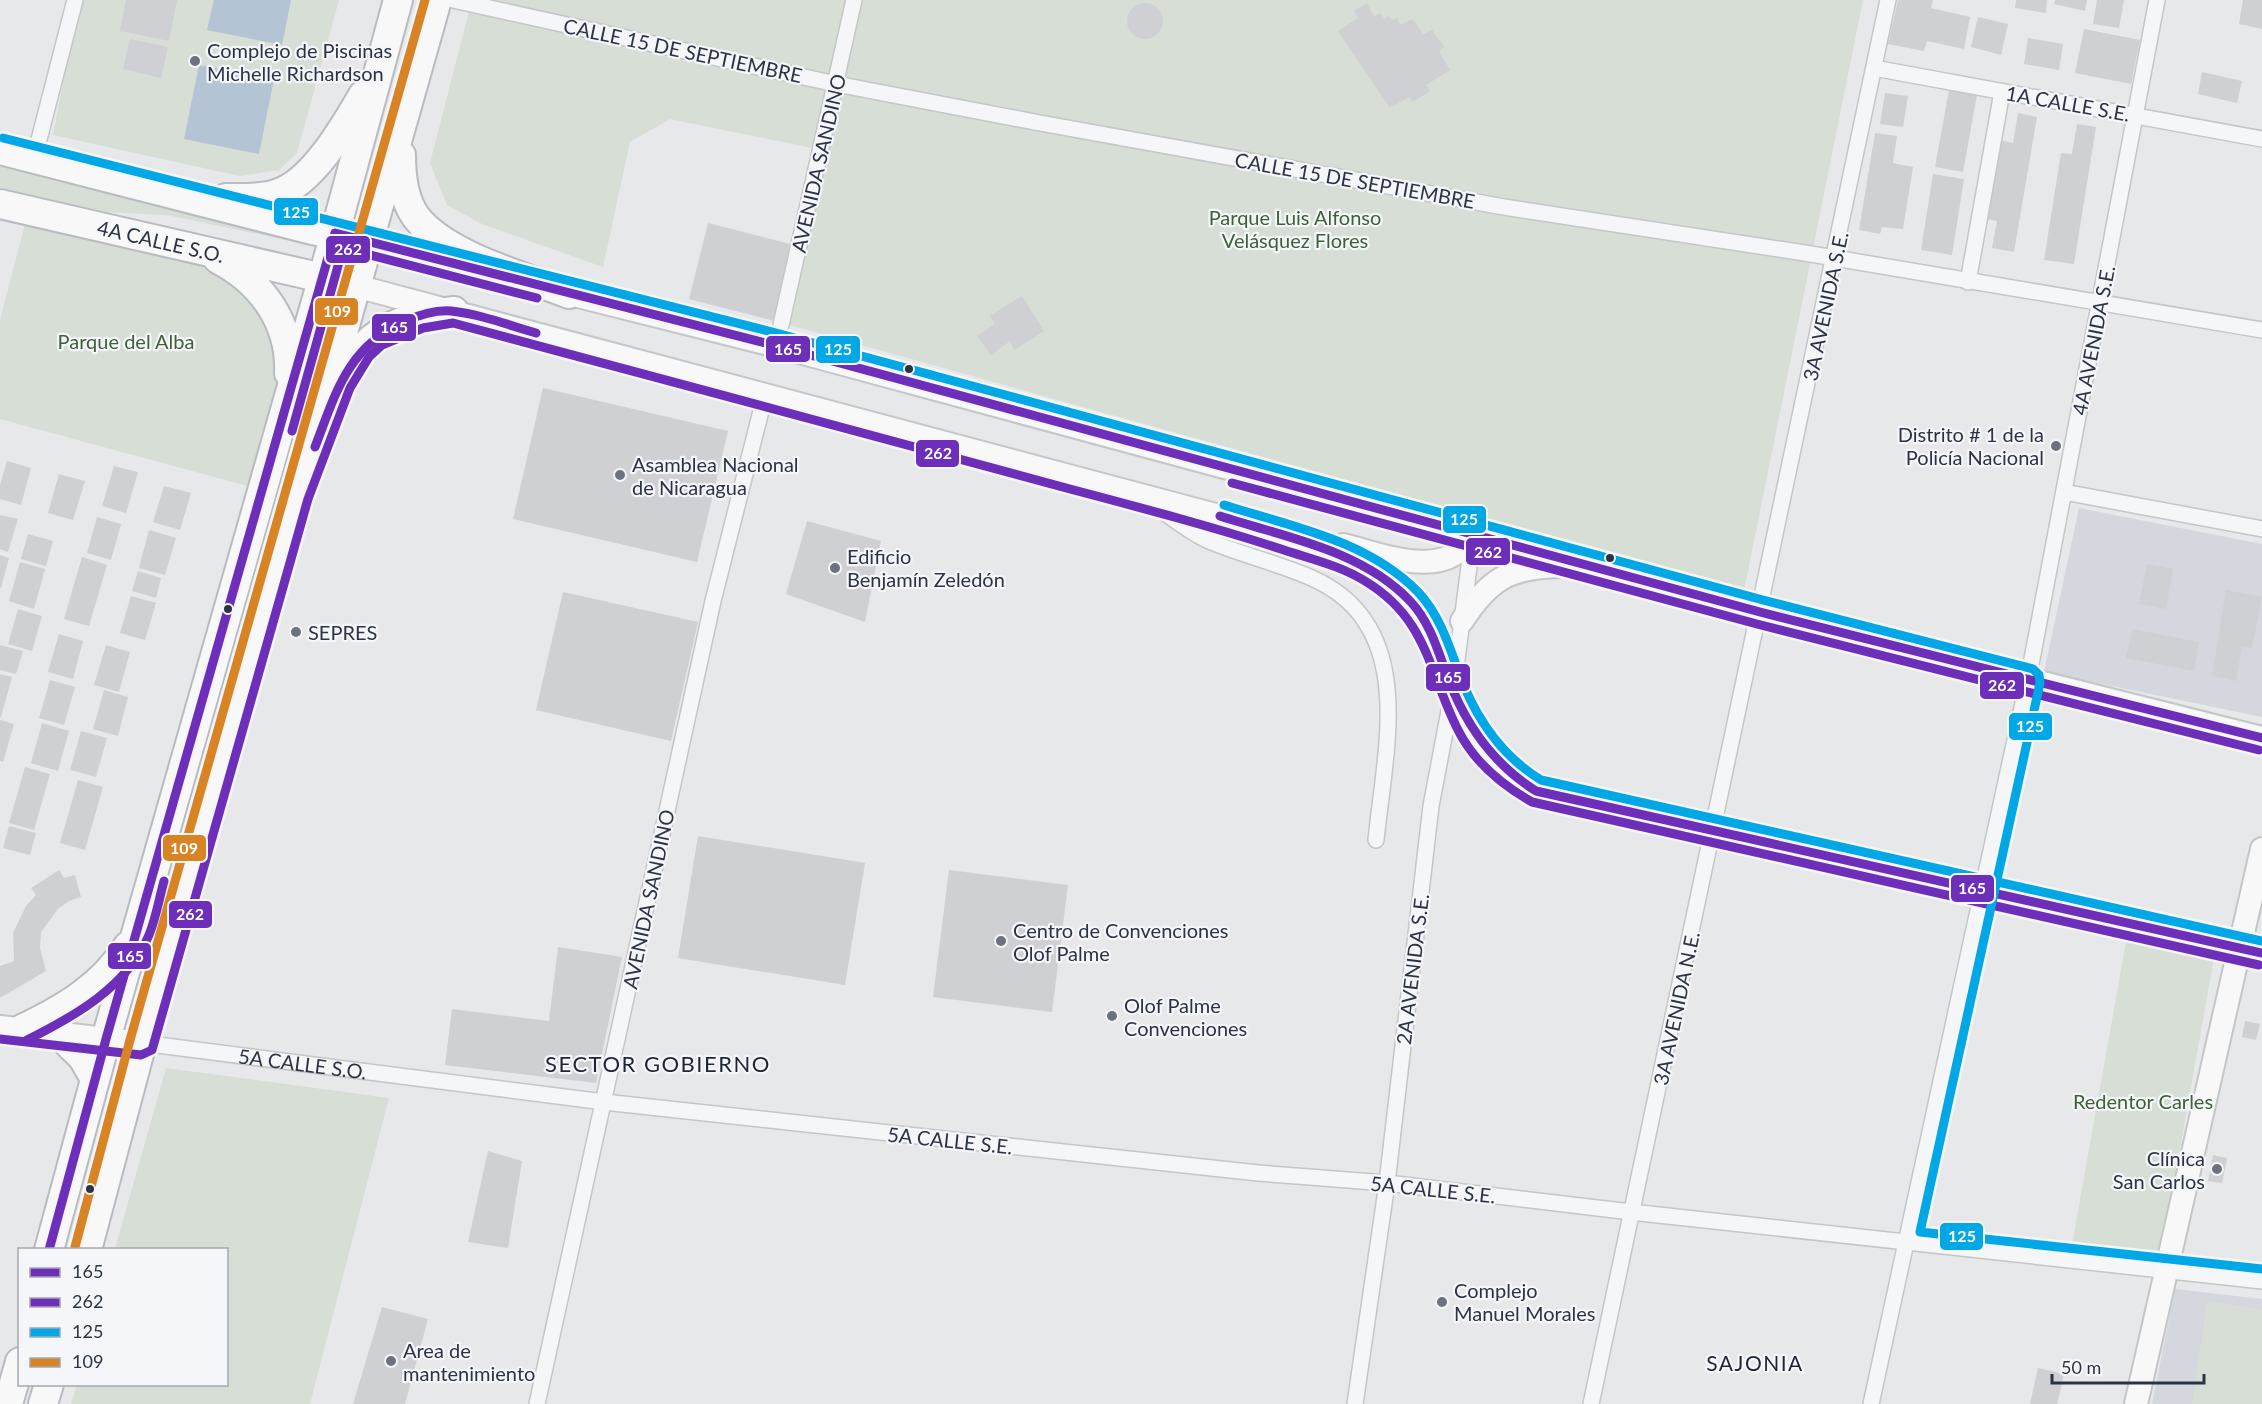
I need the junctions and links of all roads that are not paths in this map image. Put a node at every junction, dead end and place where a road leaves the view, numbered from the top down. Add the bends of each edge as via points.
1 (75, 0) edge
2 (398, 0) edge
3 (437, 0) edge
4 (453, 0) edge
5 (854, 0) edge
6 (1888, 0) edge
7 (2157, 0) edge
8 (380, 68) junction
9 (1874, 68) junction
10 (836, 84) junction
11 (2002, 92) junction
12 (2135, 115) junction
13 (404, 118) junction
14 (2262, 139) edge
15 (0, 150) edge
16 (34, 159) junction
17 (198, 200) junction
18 (0, 204) edge
19 (335, 233) junction
20 (370, 242) junction
21 (197, 248) junction
22 (1835, 260) junction
23 (323, 277) junction
24 (1968, 282) junction
25 (356, 286) junction
26 (569, 294) junction
27 (2099, 304) junction
28 (454, 311) junction
29 (2262, 330) edge
30 (779, 335) junction
31 (765, 395) junction
32 (289, 396) junction
33 (2064, 492) junction
34 (1137, 494) junction
35 (297, 495) junction
36 (1219, 516) junction
37 (2262, 530) edge
38 (1473, 535) junction
39 (1592, 567) junction
40 (1760, 612) junction
41 (1462, 621) junction
42 (2028, 680) junction
43 (1452, 690) junction
44 (2262, 738) edge
45 (1715, 830) junction
46 (1376, 840) dead end
47 (2262, 849) edge
48 (1980, 890) junction
49 (137, 931) junction
50 (2240, 948) junction
51 (2262, 953) edge
52 (11, 1028) edge
53 (59, 1034) junction
54 (106, 1039) junction
55 (142, 1043) junction
56 (95, 1079) junction
57 (604, 1102) junction
58 (1387, 1183) junction
59 (1631, 1212) junction
60 (1905, 1242) junction
61 (50, 1248) edge
62 (88, 1248) edge
63 (2165, 1270) junction
64 (2262, 1281) edge
65 (18, 1369) edge
66 (48, 1386) edge
67 (8, 1404) edge
68 (43, 1404) edge
69 (537, 1404) edge
70 (1355, 1404) edge
71 (1592, 1404) edge
72 (1870, 1404) edge
73 (2136, 1404) edge

1 - 16 street
2 - 8 highway
3 - 13 highway
4 - 10 street, CALLE 15 DE SEPTIEMBRE
5 - 10 street, AVENIDA SANDINO
6 - 9 street, 3A AVENIDA S.E.
7 - 12 street, 4A AVENIDA S.E.
8 - 17 highway via 324,153 288,189 261,197
8 - 19 highway
9 - 11 street, 1A CALLE S.E.
9 - 22 street, 3A AVENIDA S.E.
10 - 22 street, CALLE 15 DE SEPTIEMBRE via 1493,205
10 - 30 street, AVENIDA SANDINO
11 - 12 street, 1A CALLE S.E.
11 - 24 street
12 - 14 street, 1A CALLE S.E.
12 - 27 street, 4A AVENIDA S.E.
13 - 20 highway
13 - 26 highway via 403,184 417,219 433,234 463,251
15 - 16 highway
16 - 17 highway
17 - 19 highway
18 - 21 highway, 4A CALLE S.O.
19 - 20 highway
19 - 23 highway
20 - 25 highway
20 - 26 street
21 - 23 highway, 4A CALLE S.O.
21 - 32 highway via 240,273 274,309 288,351
22 - 24 street, CALLE 15 DE SEPTIEMBRE
22 - 40 street, 3A AVENIDA S.E.
23 - 25 highway, 4A CALLE S.O.
23 - 32 highway
24 - 27 street, CALLE 15 DE SEPTIEMBRE
25 - 28 street
25 - 35 highway
26 - 30 street
27 - 29 street, CALLE 15 DE SEPTIEMBRE
27 - 33 street, 4A AVENIDA S.E.
28 - 31 street
28 - 35 highway via 396,324 376,334 360,349 339,383
30 - 38 street
31 - 34 street
31 - 57 street, AVENIDA SANDINO via 712,601
32 - 49 highway
33 - 37 street
33 - 42 street, 4A AVENIDA S.E.
34 - 36 street
34 - 46 street via 1204,539 1334,589 1368,624 1384,661 1389,687
35 - 55 highway
36 - 38 street via 1416,562 1432,562 1461,553
36 - 43 street via 1348,559 1393,586 1422,616 1433,634
38 - 39 street
38 - 41 street, 2A AVENIDA S.E.
39 - 40 street
39 - 41 street via 1536,567 1508,574 1485,591
40 - 42 street
40 - 45 street, 3A AVENIDA N.E.
41 - 43 street, 2A AVENIDA S.E.
42 - 44 street
42 - 48 street, 4A AVENIDA S.E.
43 - 45 street via 1470,727 1490,755 1536,791
43 - 58 street, 2A AVENIDA S.E. via 1431,806
45 - 48 street
45 - 59 street, 3A AVENIDA N.E.
47 - 50 street
48 - 50 street
48 - 60 street, 4A AVENIDA S.E.
49 - 52 highway via 120,958 80,998
49 - 54 highway
50 - 51 street
50 - 63 street
52 - 53 street, 5A CALLE S.O.
53 - 54 street, 5A CALLE S.O.
53 - 56 highway via 83,1058
54 - 55 street, 5A CALLE S.O.
54 - 56 highway
55 - 57 street, 5A CALLE S.O.
55 - 62 highway
56 - 61 highway
57 - 58 street, 5A CALLE S.E. via 1258,1173
57 - 69 street, AVENIDA SANDINO
58 - 59 street, 5A CALLE S.E.
58 - 70 street, 2A AVENIDA S.E.
59 - 60 street, 5A CALLE S.E.
59 - 71 street, 3A AVENIDA N.E.
60 - 63 street, 5A CALLE S.E.
60 - 72 street, 4A AVENIDA S.E.
63 - 64 street, 5A CALLE S.E.
63 - 73 street
65 - 67 highway
66 - 68 highway

